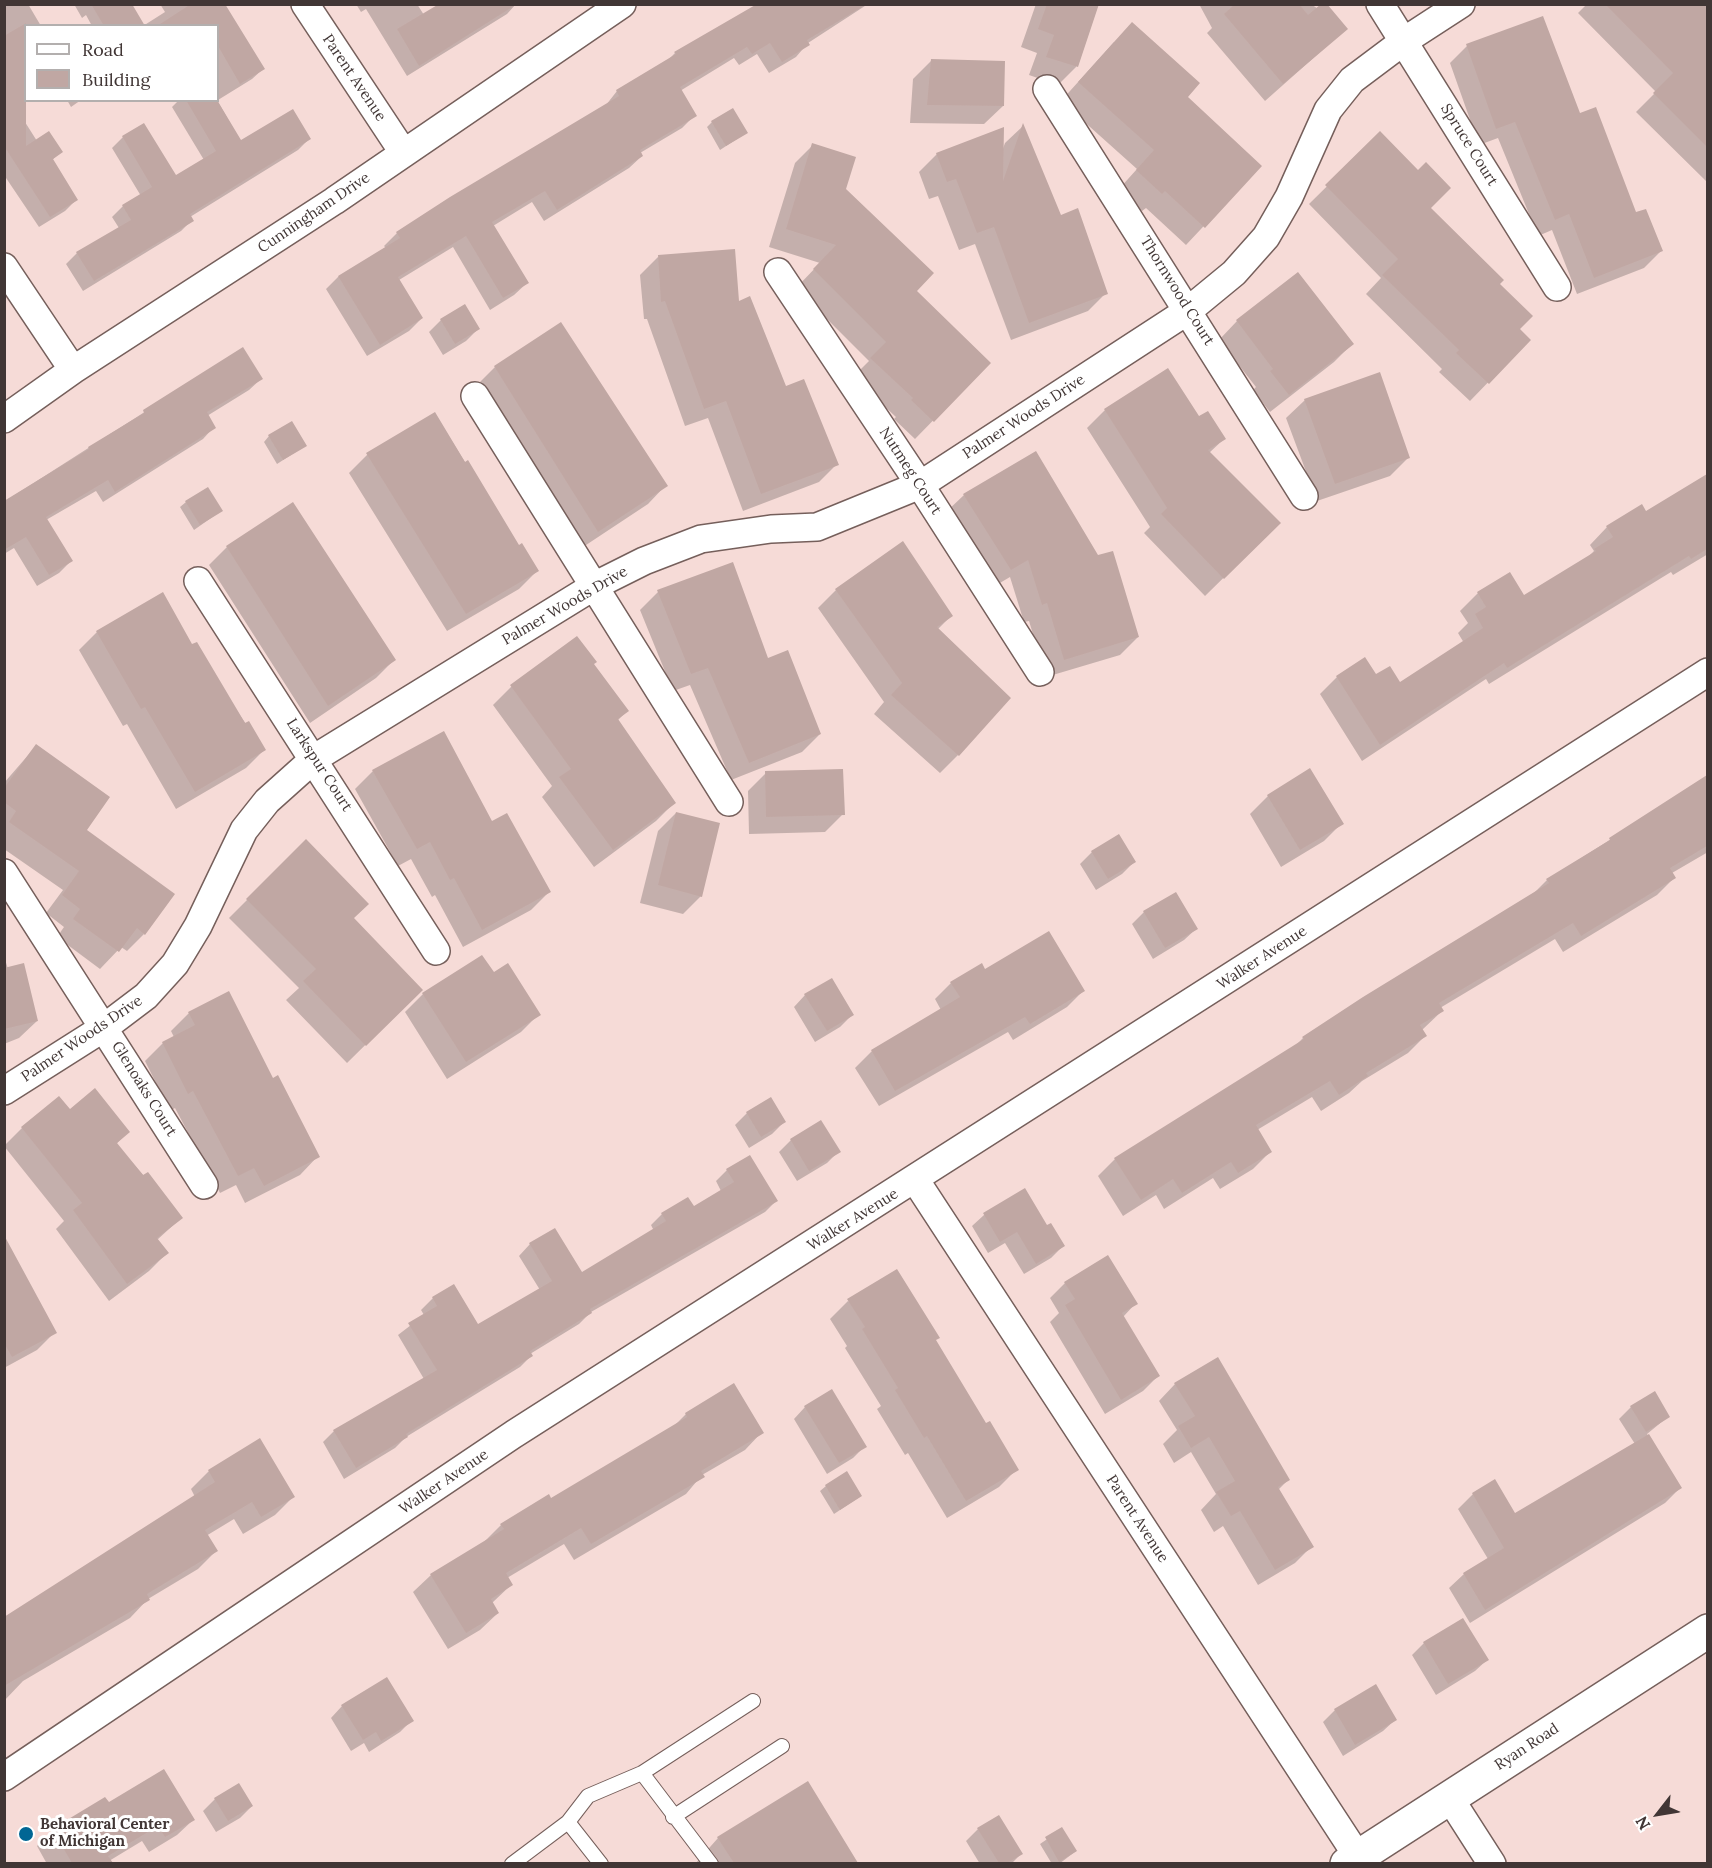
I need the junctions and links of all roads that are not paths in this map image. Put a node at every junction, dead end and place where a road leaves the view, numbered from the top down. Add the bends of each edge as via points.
1 (305, 4) edge
2 (622, 4) edge
3 (1380, 4) edge
4 (1461, 4) edge
5 (1404, 41) junction
6 (1047, 89) dead end
7 (403, 152) junction
8 (4, 267) edge
9 (778, 272) dead end
10 (1557, 287) dead end
11 (1189, 310) junction
12 (74, 370) junction
13 (475, 396) dead end
14 (4, 419) edge
15 (920, 485) junction
16 (1304, 496) dead end
17 (198, 581) dead end
18 (596, 585) junction
19 (1040, 672) dead end
20 (1707, 672) edge
21 (315, 758) junction
22 (729, 802) dead end
23 (4, 873) edge
24 (436, 951) dead end
25 (105, 1027) junction
26 (4, 1091) edge
27 (916, 1181) junction
28 (204, 1185) dead end
29 (1707, 1631) edge
30 (753, 1701) dead end
31 (782, 1746) dead end
32 (642, 1773) junction
33 (4, 1777) edge
34 (1449, 1797) junction
35 (673, 1817) junction
36 (568, 1822) junction
37 (1353, 1860) edge
38 (512, 1863) edge
39 (601, 1863) edge
40 (711, 1863) edge
41 (1492, 1863) edge

1 - 7 street, Parent Avenue
2 - 7 street, Cunningham Drive
3 - 5 street, Spruce Court
4 - 5 street, Palmer Woods Drive
5 - 10 street, Spruce Court
5 - 11 street, Palmer Woods Drive via 1352,80 1328,110 1266,237 1234,273
6 - 11 street, Thornwood Court
7 - 12 street, Cunningham Drive
8 - 12 street
9 - 15 street, Nutmeg Court
11 - 15 street, Palmer Woods Drive
11 - 16 street, Thornwood Court
12 - 14 street, Cunningham Drive
13 - 18 street
15 - 18 street, Palmer Woods Drive via 817,526 701,538
15 - 19 street, Nutmeg Court
17 - 21 street, Larkspur Court
18 - 21 street, Palmer Woods Drive
18 - 22 street
20 - 27 street, Walker Avenue
21 - 24 street, Larkspur Court
21 - 25 street, Palmer Woods Drive via 267,801 244,830 198,926 175,964 146,996
23 - 25 street, Glenoaks Court
25 - 26 street, Palmer Woods Drive
25 - 28 street, Glenoaks Court
27 - 33 street, Walker Avenue via 514,1434
27 - 37 street, Parent Avenue
29 - 34 main road, Ryan Road
30 - 32 lane
31 - 35 lane
32 - 35 lane
32 - 36 lane via 588,1796
34 - 37 main road, Ryan Road
34 - 41 street
35 - 40 lane
36 - 38 lane
36 - 39 lane

